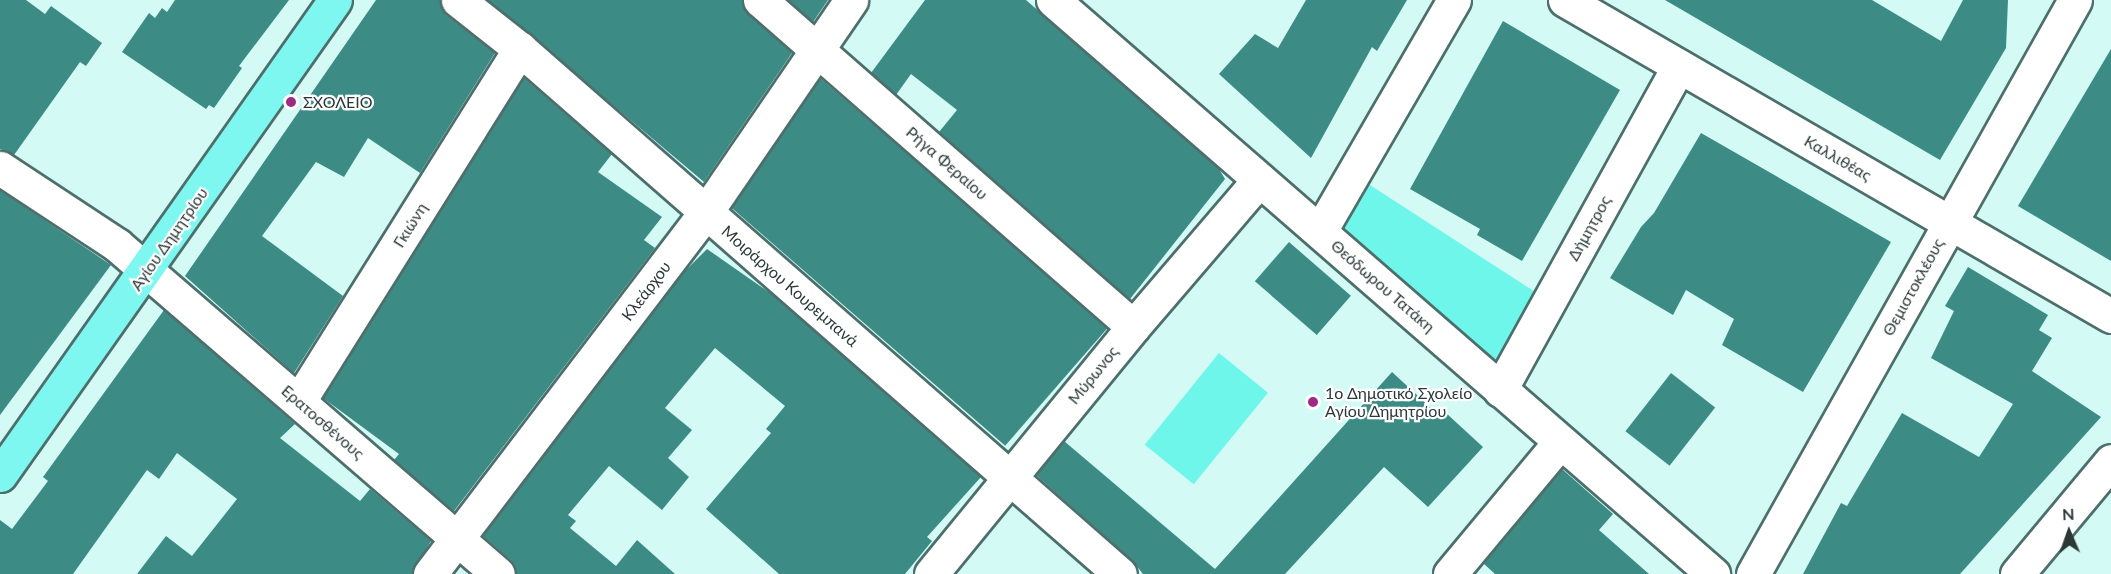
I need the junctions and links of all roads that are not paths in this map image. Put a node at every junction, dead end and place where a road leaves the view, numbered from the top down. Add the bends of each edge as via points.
1 (336, 0) edge
2 (458, 0) edge
3 (760, 0) edge
4 (851, 0) edge
5 (1053, 0) edge
6 (1454, 0) edge
7 (1565, 0) edge
8 (2075, 0) edge
9 (520, 49) junction
10 (819, 50) junction
11 (1679, 66) junction
12 (0, 168) edge
13 (1259, 180) junction
14 (706, 212) junction
15 (1950, 222) junction
16 (1320, 231) junction
17 (148, 270) junction
18 (2111, 316) edge
19 (1132, 327) junction
20 (1500, 390) junction
21 (299, 401) junction
22 (1560, 442) junction
23 (2111, 460) edge
24 (0, 475) edge
25 (1010, 477) junction
26 (458, 539) junction
27 (1461, 570) edge
28 (430, 574) edge
29 (498, 574) edge
30 (931, 574) edge
31 (1120, 574) edge
32 (1713, 574) edge
33 (1753, 574) edge
34 (2018, 574) edge

1 - 17 main road, Αγίου Δημητρίου
2 - 9 street, Μοιράρχου Κουρεμπανά
3 - 10 street, Ρήγα Φεραίου
4 - 10 street, Κλεάρχου
5 - 13 street, Θεόδωρου Τατάκη
6 - 16 street
7 - 11 street, Καλλιθέας
8 - 15 street, Θεμιστοκλέους
9 - 14 street, Μοιράρχου Κουρεμπανά
9 - 21 street, Γκιώνη
10 - 14 street, Κλεάρχου
10 - 19 street, Ρήγα Φεραίου
11 - 15 street, Καλλιθέας
11 - 20 street, Δήμητρος
12 - 17 street, Ερατοσθένους
13 - 16 street, Θεόδωρου Τατάκη
13 - 19 street, Μύρωνος
14 - 25 street, Μοιράρχου Κουρεμπανά
14 - 26 street, Κλεάρχου
15 - 18 street, Καλλιθέας
15 - 33 street, Θεμιστοκλέους
16 - 20 street, Θεόδωρου Τατάκη
17 - 21 street, Ερατοσθένους
17 - 24 main road, Αγίου Δημητρίου
19 - 25 street, Μύρωνος
20 - 22 street, Θεόδωρου Τατάκη
21 - 26 street, Ερατοσθένους
22 - 27 street
22 - 32 street, Θεόδωρου Τατάκη
23 - 34 street
25 - 30 street, Μύρωνος
25 - 31 street, Μοιράρχου Κουρεμπανά
26 - 28 street, Κλεάρχου
26 - 29 street, Ερατοσθένους

